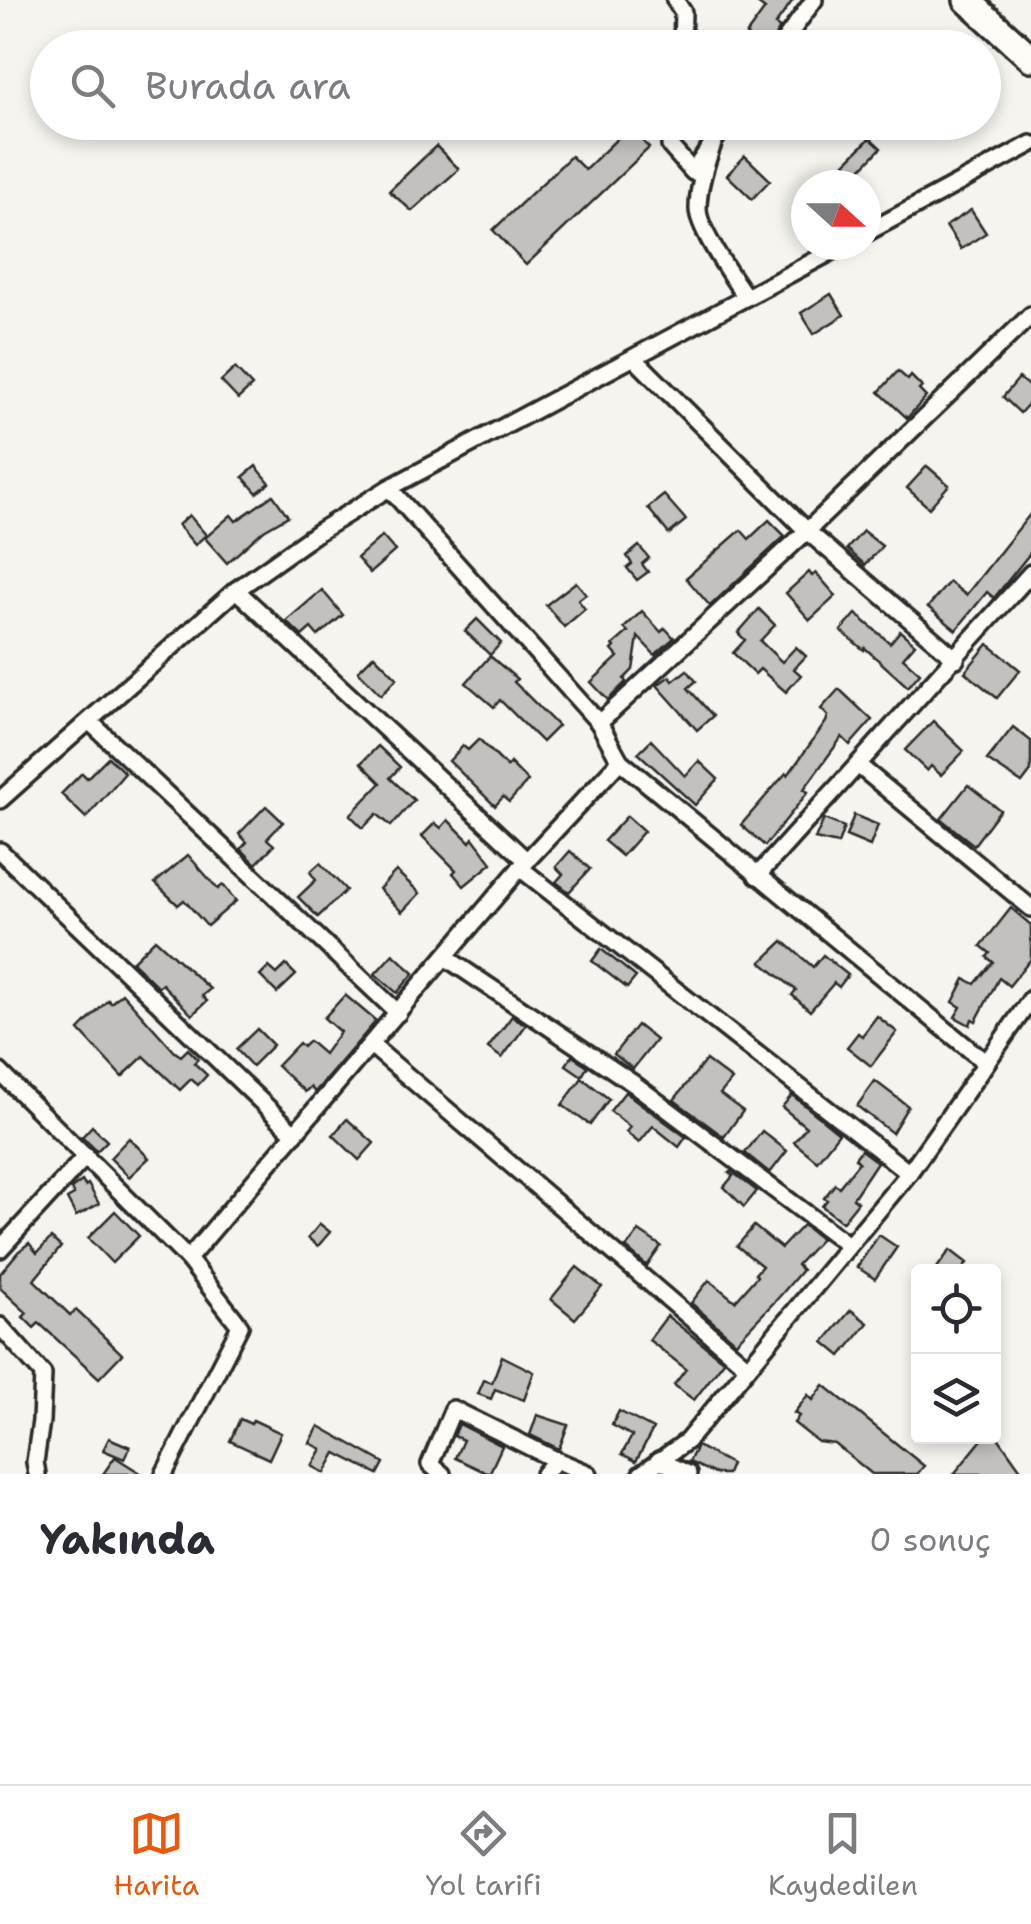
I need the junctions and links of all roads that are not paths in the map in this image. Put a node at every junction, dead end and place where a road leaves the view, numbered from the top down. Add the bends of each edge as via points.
1 (674, 0) edge
2 (814, 0) edge
3 (967, 0) edge
4 (682, 30) edge
5 (792, 30) edge
6 (1000, 30) edge
7 (1001, 31) edge
8 (1031, 58) edge
9 (671, 140) edge
10 (714, 141) joint
11 (1031, 144) edge
12 (881, 225) edge
13 (816, 260) edge
14 (746, 298) junction
15 (1031, 315) edge
16 (634, 358) junction
17 (389, 488) junction
18 (807, 531) junction
19 (1031, 573) edge
20 (236, 590) junction
21 (956, 659) junction
22 (90, 721) junction
23 (599, 722) junction
24 (620, 761) junction
25 (858, 765) junction
26 (0, 800) edge
27 (0, 851) edge
28 (523, 865) junction
29 (757, 876) junction
30 (1031, 908) edge
31 (445, 957) junction
32 (1031, 999) edge
33 (398, 1013) junction
34 (371, 1046) junction
35 (986, 1063) junction
36 (0, 1072) edge
37 (295, 1134) junction
38 (86, 1156) junction
39 (908, 1172) junction
40 (848, 1245) junction
41 (0, 1248) edge
42 (188, 1259) junction
43 (0, 1326) edge
44 (748, 1367) junction
45 (556, 1460) junction
46 (650, 1469) edge
47 (37, 1474) edge
48 (164, 1474) edge
49 (442, 1474) edge
50 (544, 1474) edge
51 (588, 1474) edge
52 (688, 1474) edge

1 - 4 street via 683,12
2 - 5 street
3 - 6 highway
7 - 8 highway
9 - 10 street via 693,172
10 - 14 street via 697,213
11 - 12 street
13 - 14 street
14 - 16 street
15 - 18 street
16 - 17 street
16 - 18 street
17 - 20 street
17 - 23 street
18 - 21 street
18 - 23 street
19 - 21 street
20 - 22 street
20 - 28 street
21 - 25 street
22 - 26 street
22 - 33 street
23 - 24 street
24 - 28 street
24 - 29 street
25 - 29 street
25 - 30 street
27 - 37 street
28 - 31 street
28 - 39 street
29 - 35 street
31 - 33 street
31 - 40 street via 634,1084
32 - 35 street
33 - 34 street
34 - 37 street
34 - 44 street
35 - 39 street
36 - 38 street
37 - 42 street
38 - 41 street
38 - 42 street
39 - 40 street
40 - 44 street
42 - 48 street via 240,1326
43 - 47 street via 43,1374
44 - 46 street via 686,1441
45 - 49 street via 453,1409 430,1464
45 - 50 street
45 - 51 street
46 - 52 street

